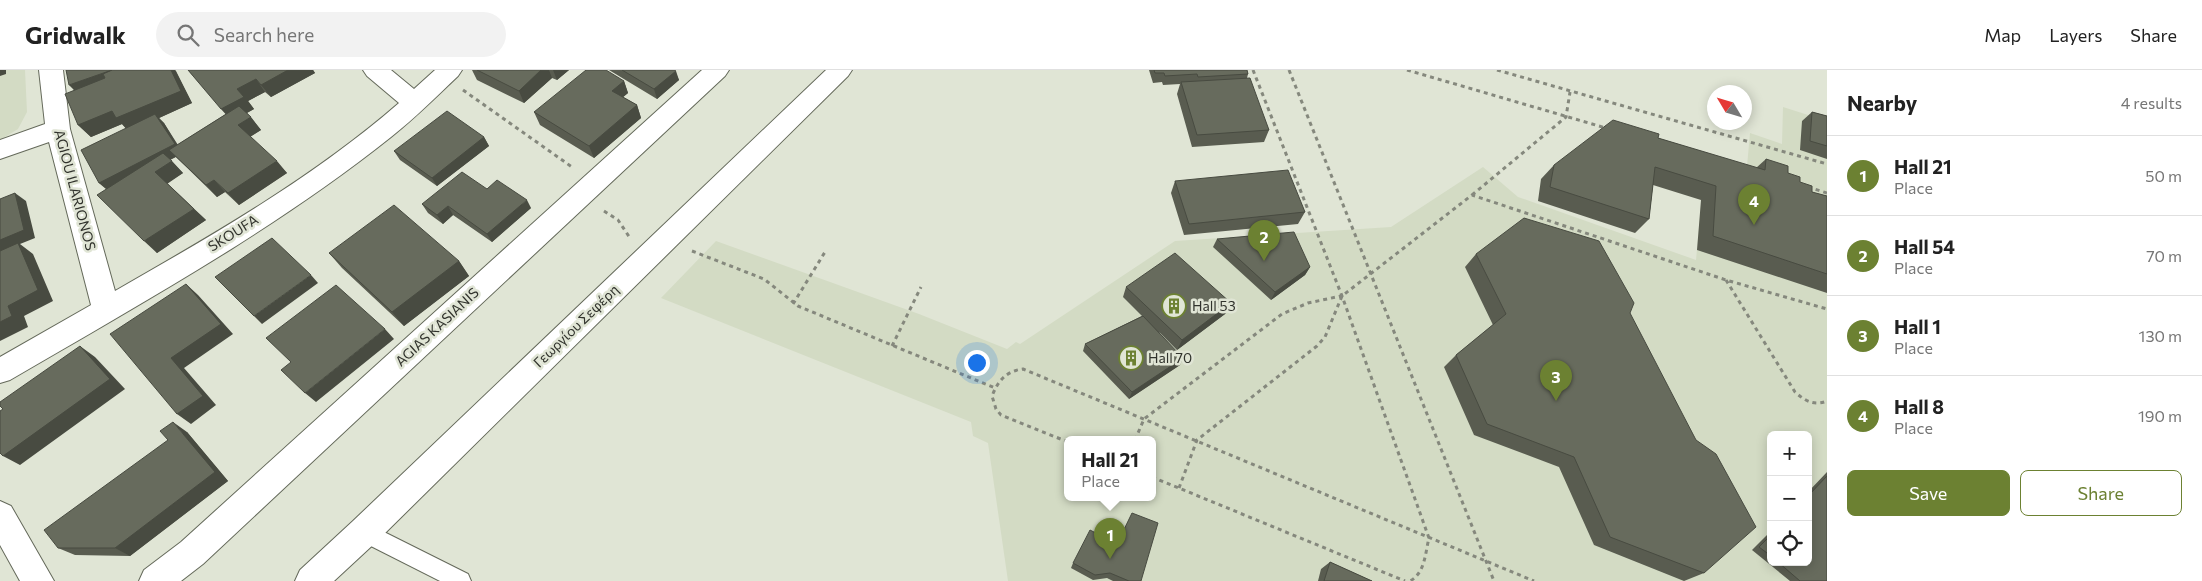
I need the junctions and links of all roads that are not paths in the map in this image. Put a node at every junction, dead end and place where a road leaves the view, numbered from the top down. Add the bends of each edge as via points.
1 (51, 70) edge
2 (375, 70) edge
3 (717, 70) edge
4 (840, 70) edge
5 (447, 73) edge
6 (415, 103) junction
7 (58, 129) junction
8 (0, 150) edge
9 (106, 309) junction
10 (0, 372) edge
11 (0, 516) edge
12 (364, 532) junction
13 (38, 581) edge
14 (155, 581) edge
15 (311, 581) edge
16 (461, 581) edge

1 - 7 street, AGIOU ILARIONOS
2 - 6 street
3 - 14 street, AGIAS KASIANIS via 192,553
4 - 12 street, Γεωργίου Σεφέρη
5 - 6 street, SKOUFA
6 - 9 street, SKOUFA via 346,158 250,223
7 - 8 street
7 - 9 street, AGIOU ILARIONOS
9 - 10 street, SKOUFA
11 - 13 street
12 - 15 street, Γεωργίου Σεφέρη
12 - 16 lane

